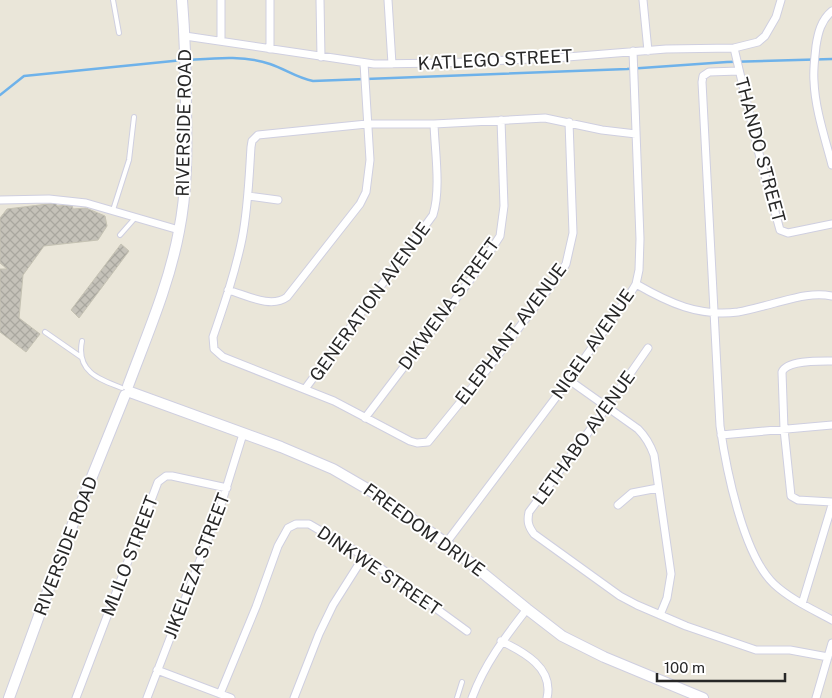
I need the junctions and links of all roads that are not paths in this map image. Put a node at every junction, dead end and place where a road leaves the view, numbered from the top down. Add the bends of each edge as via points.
1 (113, 0) edge
2 (182, 0) edge
3 (221, 0) edge
4 (270, 0) edge
5 (320, 0) edge
6 (388, 0) edge
7 (643, 0) edge
8 (781, 0) edge
9 (832, 11) edge
10 (119, 33) dead end
11 (185, 36) junction
12 (221, 41) junction
13 (734, 48) junction
14 (270, 49) junction
15 (648, 50) junction
16 (633, 51) junction
17 (321, 57) junction
18 (364, 63) junction
19 (392, 64) junction
20 (739, 71) junction
21 (134, 118) dead end
22 (501, 120) junction
23 (569, 122) junction
24 (367, 124) junction
25 (434, 124) junction
26 (636, 134) junction
27 (832, 165) edge
28 (248, 196) junction
29 (0, 200) edge
30 (278, 200) dead end
31 (113, 210) junction
32 (136, 216) junction
33 (832, 224) edge
34 (179, 230) junction
35 (120, 235) dead end
36 (636, 284) junction
37 (228, 290) junction
38 (832, 296) edge
39 (715, 313) junction
40 (45, 332) dead end
41 (82, 341) dead end
42 (648, 348) dead end
43 (81, 357) junction
44 (832, 361) edge
45 (569, 380) junction
46 (305, 389) junction
47 (126, 390) junction
48 (607, 407) junction
49 (365, 418) junction
50 (832, 425) edge
51 (784, 429) junction
52 (243, 434) junction
53 (721, 435) junction
54 (227, 488) junction
55 (658, 488) junction
56 (832, 503) edge
57 (618, 506) dead end
58 (446, 543) junction
59 (364, 556) junction
60 (802, 604) junction
61 (527, 609) junction
62 (660, 615) junction
63 (832, 620) edge
64 (467, 631) dead end
65 (501, 641) junction
66 (832, 643) edge
67 (828, 657) junction
68 (157, 670) junction
69 (462, 682) dead end
70 (220, 694) junction
71 (817, 697) edge
72 (9, 698) edge
73 (76, 698) edge
74 (147, 698) edge
75 (231, 698) edge
76 (294, 698) edge
77 (457, 698) edge
78 (472, 698) edge
79 (547, 698) edge
80 (703, 698) edge

1 - 10 lane
2 - 11 street, RIVERSIDE ROAD
3 - 12 street
4 - 14 street
5 - 17 street
6 - 19 street
7 - 15 street
8 - 13 street, KATLEGO STREET via 765,36 758,42
9 - 27 street via 820,30 814,80
11 - 12 street, KATLEGO STREET
11 - 34 street, RIVERSIDE ROAD via 187,172
12 - 14 street, KATLEGO STREET
13 - 15 street, KATLEGO STREET
13 - 20 street, THANDO STREET
14 - 17 street, KATLEGO STREET
15 - 16 street, KATLEGO STREET
16 - 19 street, KATLEGO STREET via 555,58
16 - 26 street, NIGEL AVENUE
17 - 18 street, KATLEGO STREET
18 - 19 street, KATLEGO STREET
18 - 24 street
20 - 33 street, THANDO STREET via 780,230 788,233
20 - 39 street via 710,72 703,76 702,82
21 - 31 lane via 129,160
22 - 23 street, ELEPHANT AVENUE via 545,118
22 - 25 street, ELEPHANT AVENUE
22 - 49 street, DIKWENA STREET via 504,206 500,236
23 - 26 street
23 - 49 street, ELEPHANT AVENUE via 573,233 566,264 556,279 428,442 410,441
24 - 25 street, ELEPHANT AVENUE
24 - 28 street, ELEPHANT AVENUE via 258,135 251,146
24 - 37 street via 370,160 366,192 352,215 287,297 273,302
25 - 46 street, GENERATION AVENUE via 436,206 433,215
26 - 36 street, NIGEL AVENUE via 640,257
28 - 30 street
28 - 37 street, ELEPHANT AVENUE via 242,238
29 - 31 street via 68,200
31 - 32 street
32 - 34 street
32 - 35 lane
34 - 47 street, RIVERSIDE ROAD via 163,291
36 - 39 street via 674,304
36 - 45 street, NIGEL AVENUE
37 - 46 street, ELEPHANT AVENUE via 213,337 214,349 223,357
38 - 39 street via 800,297 738,312
39 - 53 street
40 - 43 lane
41 - 43 lane
42 - 48 street, LETHABO AVENUE
43 - 47 lane via 88,371
44 - 51 street via 807,362 783,369
45 - 48 street
45 - 58 street, NIGEL AVENUE
46 - 49 street, ELEPHANT AVENUE
47 - 52 street, FREEDOM DRIVE
47 - 72 street, RIVERSIDE ROAD
48 - 55 street via 648,440 654,455
48 - 62 street, LETHABO AVENUE via 529,512 528,525 534,534 620,596
50 - 51 street
51 - 53 street
51 - 56 street via 793,498
52 - 54 street, JIKELEZA STREET
52 - 58 street, FREEDOM DRIVE via 333,469 376,494
53 - 60 street via 742,523 759,564 775,585
54 - 68 street, JIKELEZA STREET
54 - 73 street, MLILO STREET via 172,476 158,482
55 - 57 street via 632,493
55 - 62 street via 671,574
56 - 60 street
58 - 61 street, FREEDOM DRIVE
59 - 64 street, DINKWE STREET
59 - 70 street, DINKWE STREET via 309,524 288,528
59 - 76 street via 333,605
60 - 63 street
61 - 65 street
61 - 80 street, FREEDOM DRIVE via 581,646
62 - 67 street, LETHABO AVENUE via 756,650 790,650
65 - 78 street via 478,680
65 - 79 street via 523,652 540,667 547,683
66 - 67 street
67 - 71 street
68 - 70 street
68 - 74 street, JIKELEZA STREET
69 - 77 lane
70 - 75 street

